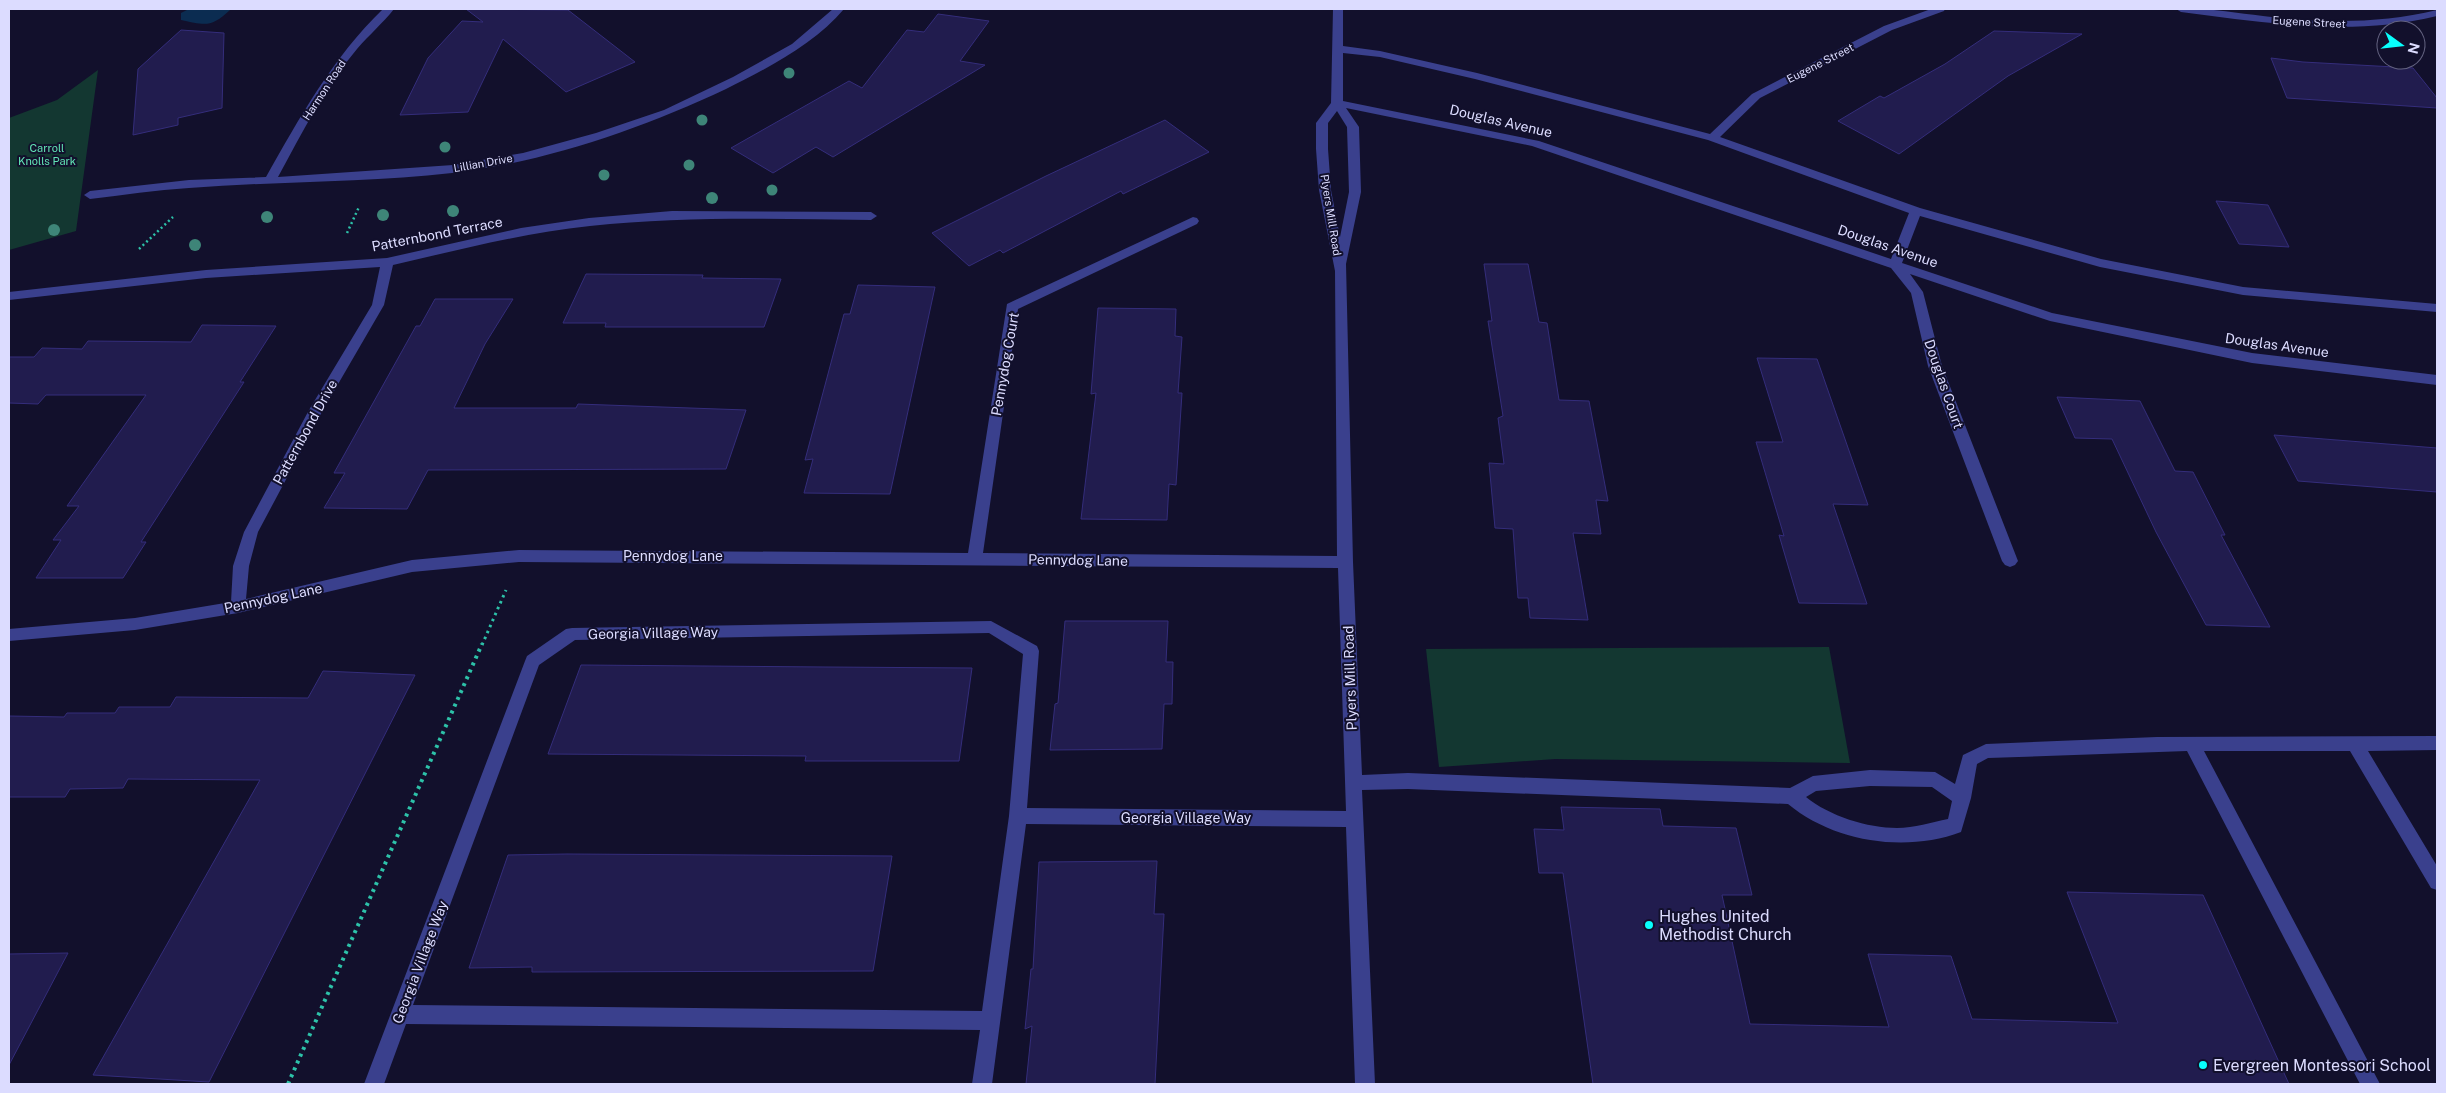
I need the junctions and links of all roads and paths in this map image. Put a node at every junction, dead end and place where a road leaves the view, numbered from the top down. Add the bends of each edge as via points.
1 (389, 9) edge
2 (839, 9) edge
3 (1338, 9) edge
4 (1940, 9) edge
5 (2180, 9) edge
6 (2437, 13) edge
7 (1338, 49) junction
8 (1337, 103) junction
9 (1712, 138) junction
10 (271, 179) junction
11 (90, 195) dead end
12 (360, 204) dead end
13 (1916, 211) junction
14 (175, 216) dead end
15 (871, 216) dead end
16 (1193, 222) dead end
17 (346, 236) dead end
18 (136, 251) dead end
19 (387, 262) junction
20 (1895, 264) junction
21 (1340, 271) junction
22 (9, 296) edge
23 (2437, 308) edge
24 (2437, 380) edge
25 (975, 558) junction
26 (2010, 561) dead end
27 (1345, 562) junction
28 (510, 582) dead end
29 (238, 607) junction
30 (9, 635) edge
31 (2354, 743) junction
32 (2437, 743) edge
33 (2192, 744) junction
34 (1354, 783) junction
35 (1792, 796) junction
36 (1962, 798) junction
37 (1018, 816) junction
38 (1355, 819) junction
39 (2437, 882) edge
40 (401, 1014) junction
41 (990, 1021) junction
42 (288, 1084) edge
43 (374, 1084) edge
44 (982, 1084) edge
45 (1364, 1084) edge
46 (2370, 1084) edge

1 - 10 street, Harmon Road via 344,59 317,98
2 - 10 street, Lillian Drive via 796,46 737,79 668,112 600,135 524,156 453,169
3 - 7 street
4 - 9 street, Eugene Street via 1888,28 1756,96
5 - 6 street, Eugene Street via 2334,26 2397,22
7 - 8 street
7 - 9 street via 1380,54 1477,76
8 - 20 street, Douglas Avenue via 1535,143
8 - 21 street, Plyers Mill Road via 1353,127 1355,192
8 - 21 street, Plyers Mill Road via 1322,123 1322,149 1325,190
9 - 13 street
10 - 11 street, Lillian Drive
12 - 17 path
13 - 20 street
13 - 23 street via 2100,263 2243,291
14 - 18 path
15 - 19 street, Patternbond Terrace via 672,215 589,222 521,232
16 - 25 street, Pennydog Court via 1012,307
19 - 22 street, Patternbond Terrace via 206,274
19 - 29 street, Patternbond Drive via 378,305 316,410 251,532 241,566
20 - 24 street, Douglas Avenue via 2050,317 2252,358
20 - 26 street, Douglas Court via 1917,292 1935,366
21 - 27 street, Plyers Mill Road
25 - 27 street, Pennydog Lane
25 - 29 street, Pennydog Lane via 519,556 412,566
27 - 34 street, Plyers Mill Road
28 - 42 path
29 - 30 street, Pennydog Lane via 135,624
31 - 32 street
31 - 33 street
31 - 39 street
33 - 36 street via 1986,751 1969,760
33 - 46 street
34 - 35 street via 1408,781
34 - 38 street, Plyers Mill Road
35 - 36 street via 1813,784 1870,778 1935,780
35 - 36 street via 1810,811 1838,824 1898,836 1955,826
37 - 38 street, Georgia Village Way
37 - 40 street, Georgia Village Way via 1031,650 991,627 572,634 533,661
37 - 41 street, Georgia Village Way
38 - 45 street, Plyers Mill Road
40 - 41 street
40 - 43 street, Georgia Village Way
41 - 44 street, Georgia Village Way

